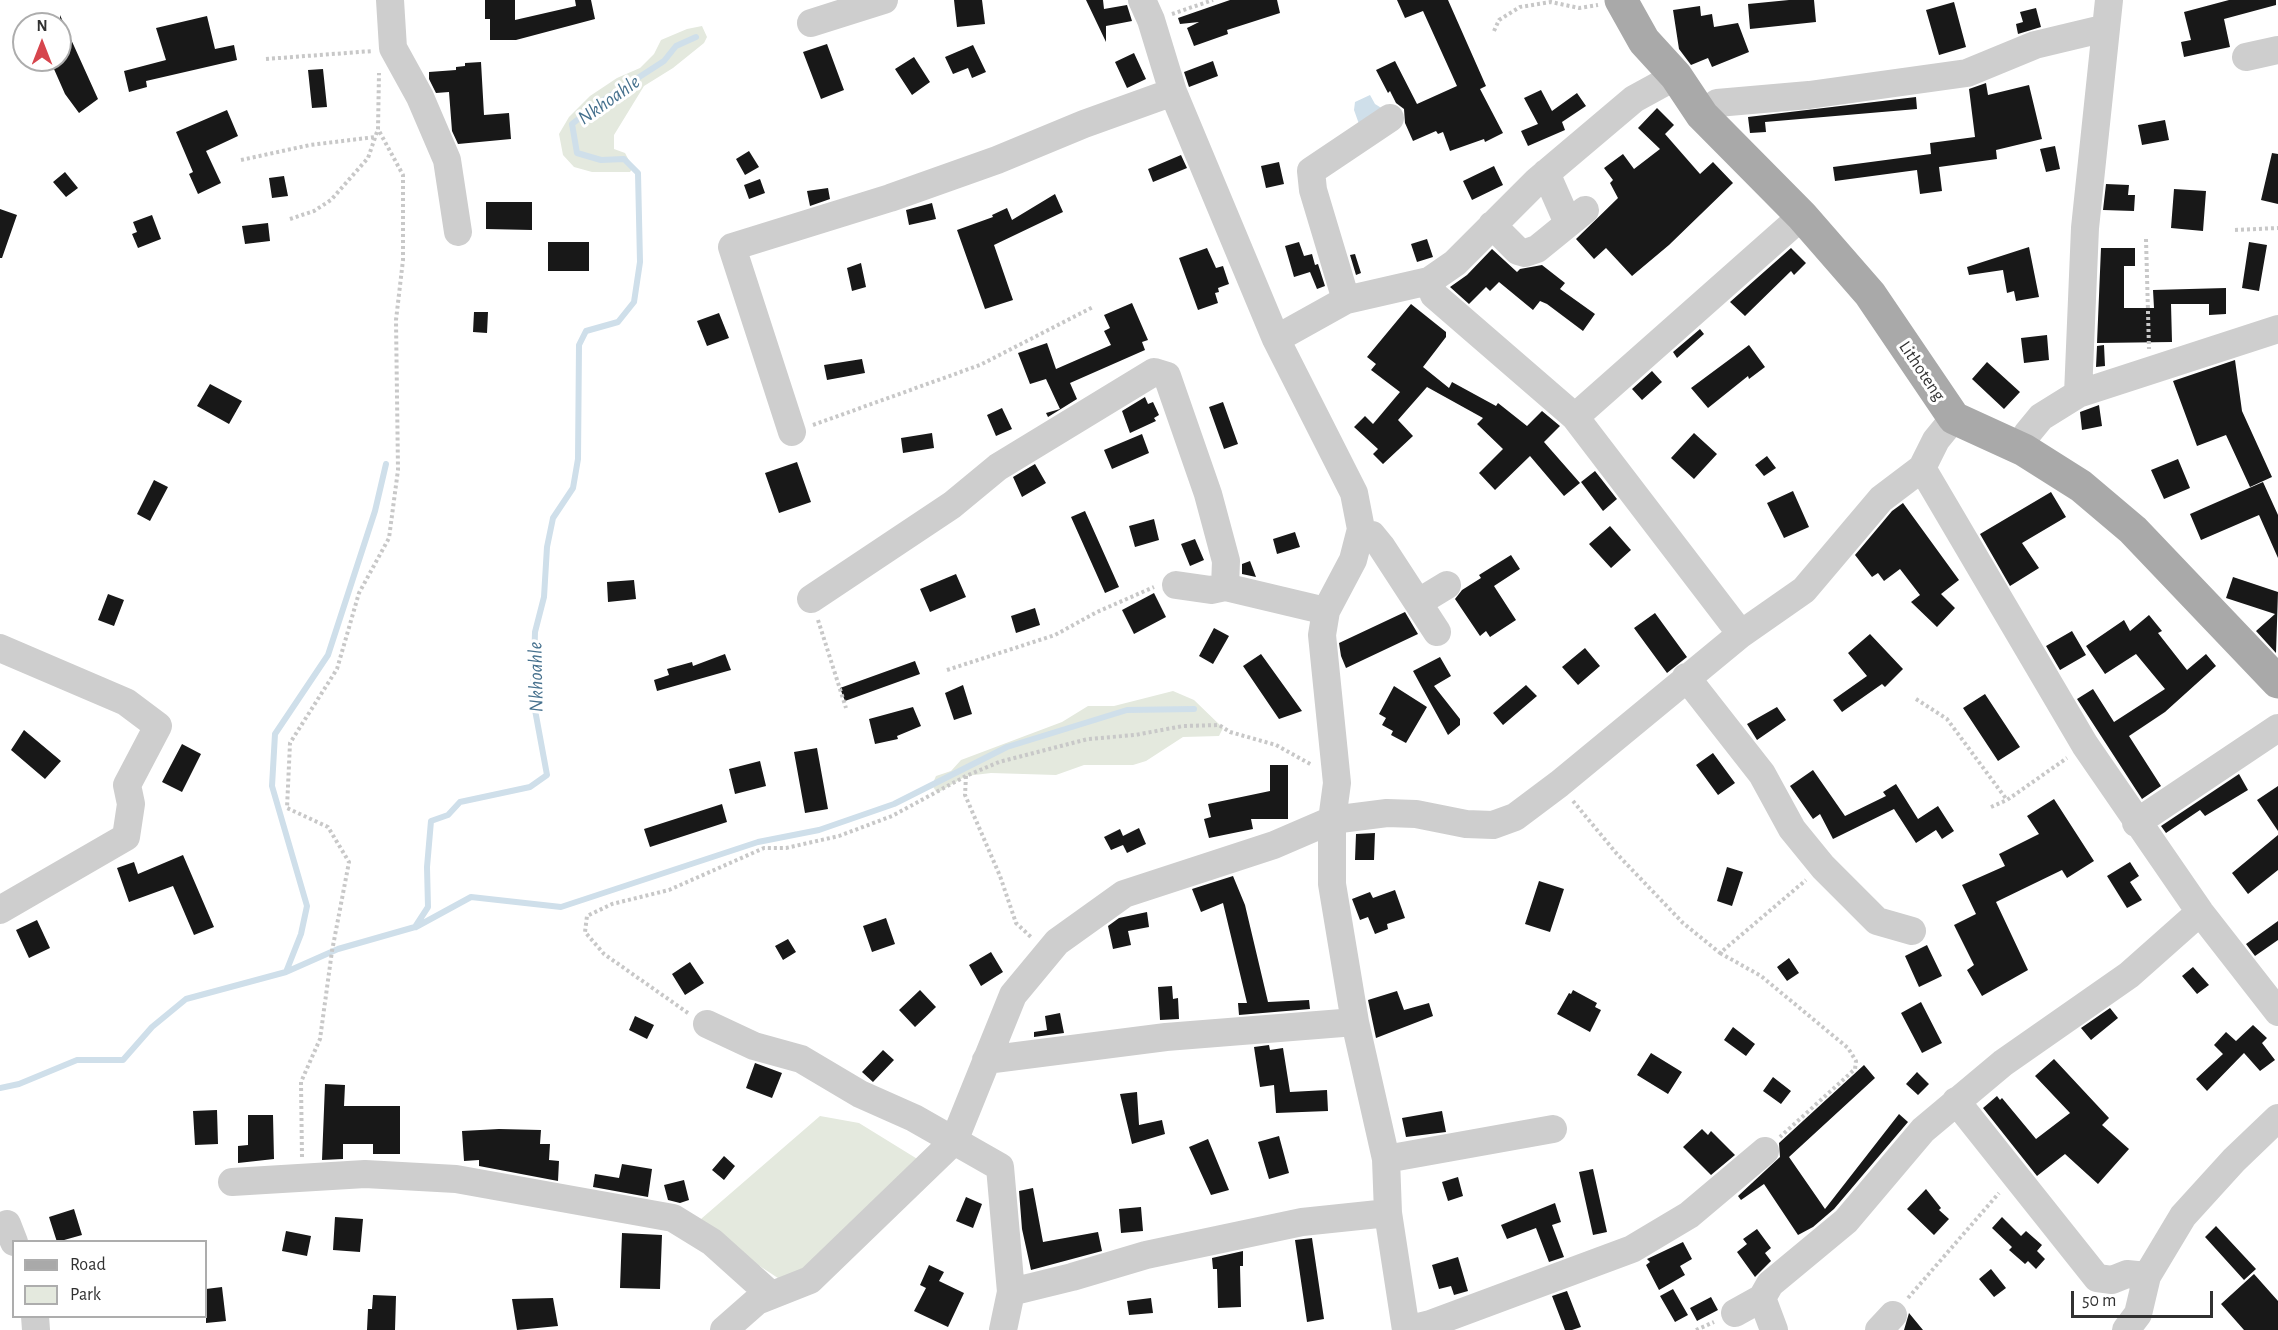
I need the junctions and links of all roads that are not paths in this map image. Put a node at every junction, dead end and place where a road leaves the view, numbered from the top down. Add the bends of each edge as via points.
1 (390, 0) edge
2 (884, 0) edge
3 (2109, 0) edge
4 (1611, 2) edge
5 (1147, 10) edge
6 (811, 23) dead end
7 (2106, 28) junction
8 (2278, 50) edge
9 (2246, 57) dead end
10 (1676, 76) junction
11 (1173, 92) junction
12 (1702, 115) junction
13 (1390, 118) dead end
14 (1546, 173) junction
15 (1802, 216) junction
16 (1492, 225) junction
17 (458, 232) dead end
18 (1429, 280) junction
19 (1346, 300) junction
20 (2278, 329) edge
21 (1276, 339) junction
22 (2078, 394) junction
23 (1575, 417) junction
24 (1954, 418) junction
25 (792, 432) road end
26 (2024, 450) junction
27 (1922, 468) junction
28 (1360, 534) junction
29 (1176, 585) road end
30 (1447, 585) dead end
31 (1225, 587) junction
32 (811, 599) road end
33 (1419, 602) junction
34 (1326, 611) junction
35 (1437, 632) dead end
36 (1741, 634) junction
37 (0, 648) edge
38 (1686, 677) junction
39 (2278, 682) edge
40 (2278, 728) edge
41 (1332, 820) junction
42 (2136, 823) junction
43 (0, 910) edge
44 (2200, 912) junction
45 (1912, 931) dead end
46 (2278, 1012) edge
47 (1354, 1022) junction
48 (707, 1024) road end
49 (986, 1060) junction
50 (1956, 1101) junction
51 (2278, 1118) edge
52 (1553, 1129) dead end
53 (954, 1141) junction
54 (1765, 1151) road end
55 (1386, 1159) junction
56 (232, 1182) dead end
57 (1388, 1213) junction
58 (2147, 1276) junction
59 (1011, 1292) junction
60 (771, 1295) junction
61 (1762, 1298) junction
62 (1735, 1313) dead end
63 (2140, 1325) edge
64 (724, 1330) edge
65 (1003, 1330) edge
66 (1406, 1330) edge
67 (1774, 1330) edge

1 - 17 street via 386,49 420,97 447,160
2 - 6 street
3 - 7 street
4 - 10 main road, Lithoteng
5 - 11 street
7 - 12 street via 2035,45 1967,74 1717,103
7 - 22 street via 2085,228
8 - 9 street
10 - 12 main road, Lithoteng
10 - 14 street via 1634,99
11 - 21 street
11 - 25 street via 890,198 732,247
12 - 15 main road, Lithoteng
13 - 19 street via 1311,171 1313,190
14 - 16 street
14 - 16 street via 1576,216 1537,249 1525,253 1518,251
15 - 23 street
15 - 24 main road, Lithoteng via 1870,294
16 - 18 street via 1455,263
18 - 19 street
18 - 23 street via 1434,295
19 - 21 street
20 - 22 street
21 - 28 street via 1354,493
22 - 26 street via 2041,417 2027,434
23 - 36 street
24 - 26 main road, Lithoteng
24 - 27 street via 1936,440
26 - 39 main road, Lithoteng via 2081,486 2133,530
27 - 36 street via 1881,499 1804,590
27 - 42 street via 2085,745
28 - 33 street via 1372,535
28 - 34 street via 1353,560
29 - 31 street via 1211,590
30 - 33 street
31 - 32 street via 1226,561 1208,494 1167,376 1154,372 998,467 952,505
31 - 34 street
33 - 35 street
34 - 41 street via 1322,635 1337,783
36 - 38 street
37 - 43 street via 126,702 158,726 127,785 131,804 126,837
38 - 41 street via 1515,817 1493,825 1387,813
38 - 45 street via 1762,774 1792,829 1823,867 1877,921
40 - 42 street
41 - 47 street via 1332,884
41 - 49 street via 1274,845 1124,894 1057,942 1013,995
42 - 44 street
44 - 46 street
44 - 50 street via 2129,975 2003,1063
47 - 49 street via 1166,1037
47 - 55 street
48 - 53 street via 754,1046 801,1059
49 - 53 street
50 - 58 street via 2097,1278
50 - 61 street via 1923,1130 1846,1221 1770,1284
51 - 58 street via 2183,1216
52 - 55 street
53 - 59 street via 1000,1167
53 - 60 street via 810,1280
54 - 66 street via 1689,1215 1632,1249
55 - 57 street
56 - 60 street via 365,1174 456,1179 673,1218 712,1242
57 - 59 street via 1302,1222 1157,1252
57 - 66 street
58 - 63 street
59 - 65 street
60 - 64 street via 757,1301
61 - 62 street
61 - 67 street

